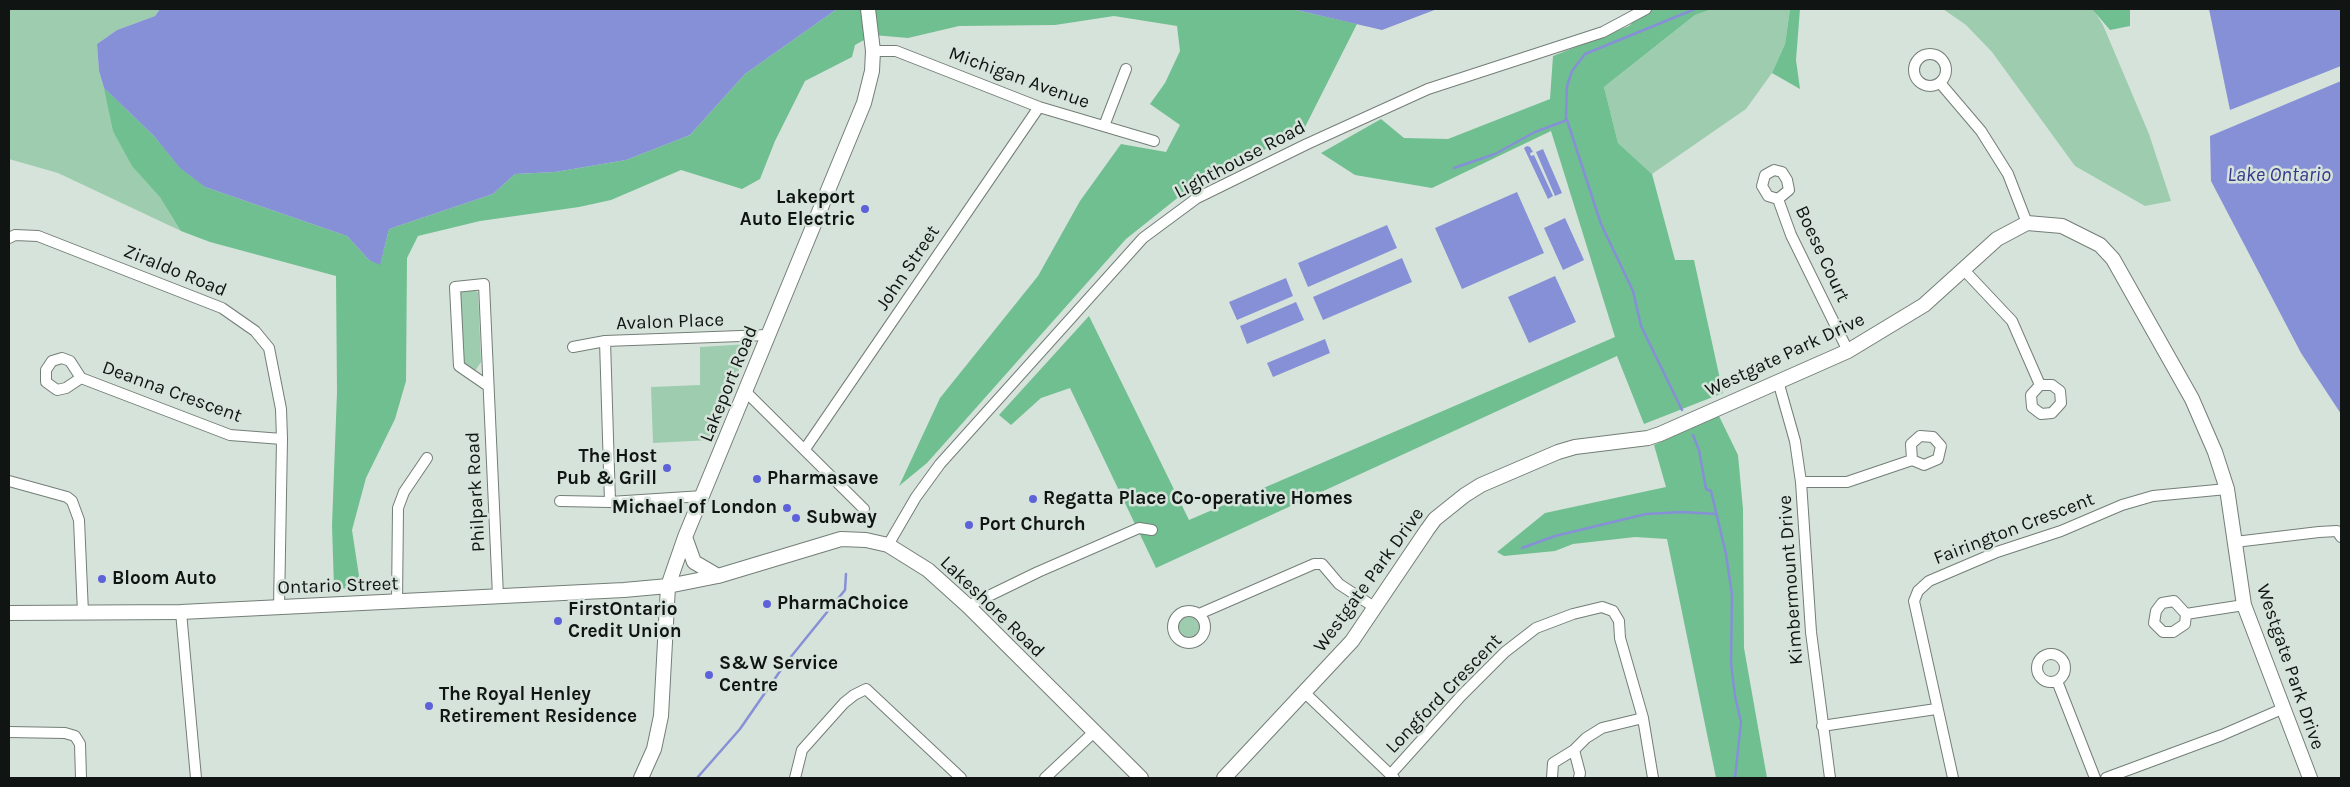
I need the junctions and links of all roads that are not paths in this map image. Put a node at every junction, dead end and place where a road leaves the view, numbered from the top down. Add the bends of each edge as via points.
1 (1646, 9) edge
2 (868, 10) edge
3 (873, 51) junction
4 (1126, 69) dead end
5 (1941, 84) dead end
6 (1039, 107) junction
7 (1104, 126) junction
8 (1154, 141) dead end
9 (1778, 199) dead end
10 (2027, 224) junction
11 (9, 238) edge
12 (1963, 269) junction
13 (768, 336) junction
14 (605, 341) junction
15 (573, 347) dead end
16 (1848, 351) junction
17 (81, 378) dead end
18 (1778, 381) junction
19 (2040, 385) dead end
20 (488, 386) junction
21 (746, 392) junction
22 (282, 439) junction
23 (805, 449) junction
24 (427, 458) dead end
25 (1912, 460) dead end
26 (9, 481) edge
27 (1801, 482) junction
28 (2227, 489) junction
29 (703, 496) junction
30 (560, 501) dead end
31 (610, 502) junction
32 (864, 509) dead end
33 (1152, 530) dead end
34 (685, 537) junction
35 (2341, 537) edge
36 (2235, 542) junction
37 (888, 545) junction
38 (718, 576) junction
39 (668, 586) junction
40 (498, 596) junction
41 (397, 603) junction
42 (2244, 605) junction
43 (968, 606) junction
44 (278, 607) junction
45 (1374, 607) junction
46 (181, 612) junction
47 (9, 613) edge
48 (83, 613) junction
49 (1199, 614) dead end
50 (2186, 614) dead end
51 (2057, 681) dead end
52 (1305, 693) junction
53 (2282, 708) junction
54 (1936, 709) junction
55 (1643, 718) junction
56 (1822, 726) junction
57 (9, 732) edge
58 (1094, 733) junction
59 (1574, 750) junction
60 (1392, 776) edge
61 (81, 778) edge
62 (196, 778) edge
63 (641, 778) edge
64 (795, 778) edge
65 (960, 778) edge
66 (1045, 778) edge
67 (1141, 778) edge
68 (1224, 778) edge
69 (1552, 778) edge
70 (1579, 778) edge
71 (1653, 778) edge
72 (1830, 778) edge
73 (1953, 778) edge
74 (2095, 778) edge
75 (2106, 778) edge
76 (2310, 778) edge

1 - 37 street, Lighthouse Road via 1603,32 1428,89 1197,198 1143,238 940,464
2 - 3 main road, Lakeport Road
3 - 6 street, Michigan Avenue via 896,51
3 - 13 main road, Lakeport Road via 864,103
4 - 7 street
5 - 10 street via 1981,131 2008,174
6 - 7 street, Michigan Avenue
6 - 23 street, John Street
7 - 8 street, Michigan Avenue
9 - 16 street, Boese Court via 1791,236
10 - 12 main road, Westgate Park Drive via 1998,239
10 - 28 main road, Westgate Park Drive via 2062,226 2100,245 2113,259 2192,399
11 - 22 street, Ziraldo Road via 15,235 38,236 222,308 255,331 269,348 281,409
12 - 16 main road, Westgate Park Drive via 1924,305
12 - 19 street via 2012,321
13 - 14 street, Avalon Place
13 - 21 main road, Lakeport Road
14 - 15 street, Avalon Place
14 - 31 street
16 - 18 main road, Westgate Park Drive
17 - 22 street, Deanna Crescent via 230,435
18 - 27 street, Kimbermount Drive via 1795,442
18 - 45 main road, Westgate Park Drive via 1648,438 1575,447 1465,495 1435,520
20 - 20 street, Philpark Road via 484,284 455,287 459,366
20 - 40 street, Philpark Road
21 - 23 street
21 - 29 main road, Lakeport Road
22 - 44 street, Ziraldo Road
23 - 32 street
24 - 41 street via 404,492 398,508
25 - 27 street via 1848,482
26 - 48 street via 72,501 79,520
27 - 56 street, Kimbermount Drive
28 - 36 main road, Westgate Park Drive
28 - 54 street, Fairington Crescent via 2153,496 2122,505 1929,580 1918,591 1914,601
29 - 31 street
29 - 34 main road, Lakeport Road
30 - 31 street
33 - 43 street via 1139,528
34 - 38 main road via 694,562
34 - 39 main road, Lakeport Road
35 - 36 street via 2337,531
36 - 42 main road, Westgate Park Drive
37 - 38 main road, Lakeshore Road via 841,539
37 - 43 main road, Lakeshore Road via 928,570
38 - 39 main road, Lakeshore Road
39 - 40 main road, Ontario Street
39 - 63 main road, Lakeport Road via 662,716 654,749
40 - 41 main road, Ontario Street
41 - 44 main road, Ontario Street
42 - 50 street
42 - 53 main road, Westgate Park Drive
43 - 58 main road, Lakeshore Road
44 - 46 main road, Ontario Street
45 - 49 street via 1340,584 1322,564 1314,564
45 - 52 main road, Westgate Park Drive via 1352,641
46 - 48 main road, Ontario Street
46 - 62 street
47 - 48 main road, Ontario Street
51 - 74 street
52 - 60 street
52 - 68 main road, Westgate Park Drive
53 - 75 street
53 - 76 main road, Westgate Park Drive
54 - 56 street
54 - 73 street, Fairington Crescent
55 - 59 street via 1602,728
55 - 60 street, Longford Crescent via 1620,638 1619,621 1613,611 1602,607 1587,610 1536,628 1505,652 1461,696
55 - 71 street, Longford Crescent
56 - 72 street, Kimbermount Drive
57 - 61 street via 75,736 80,744
58 - 66 street
58 - 67 main road, Lakeshore Road
59 - 69 street via 1553,763
59 - 70 street
64 - 65 street via 802,750 844,703 866,689

